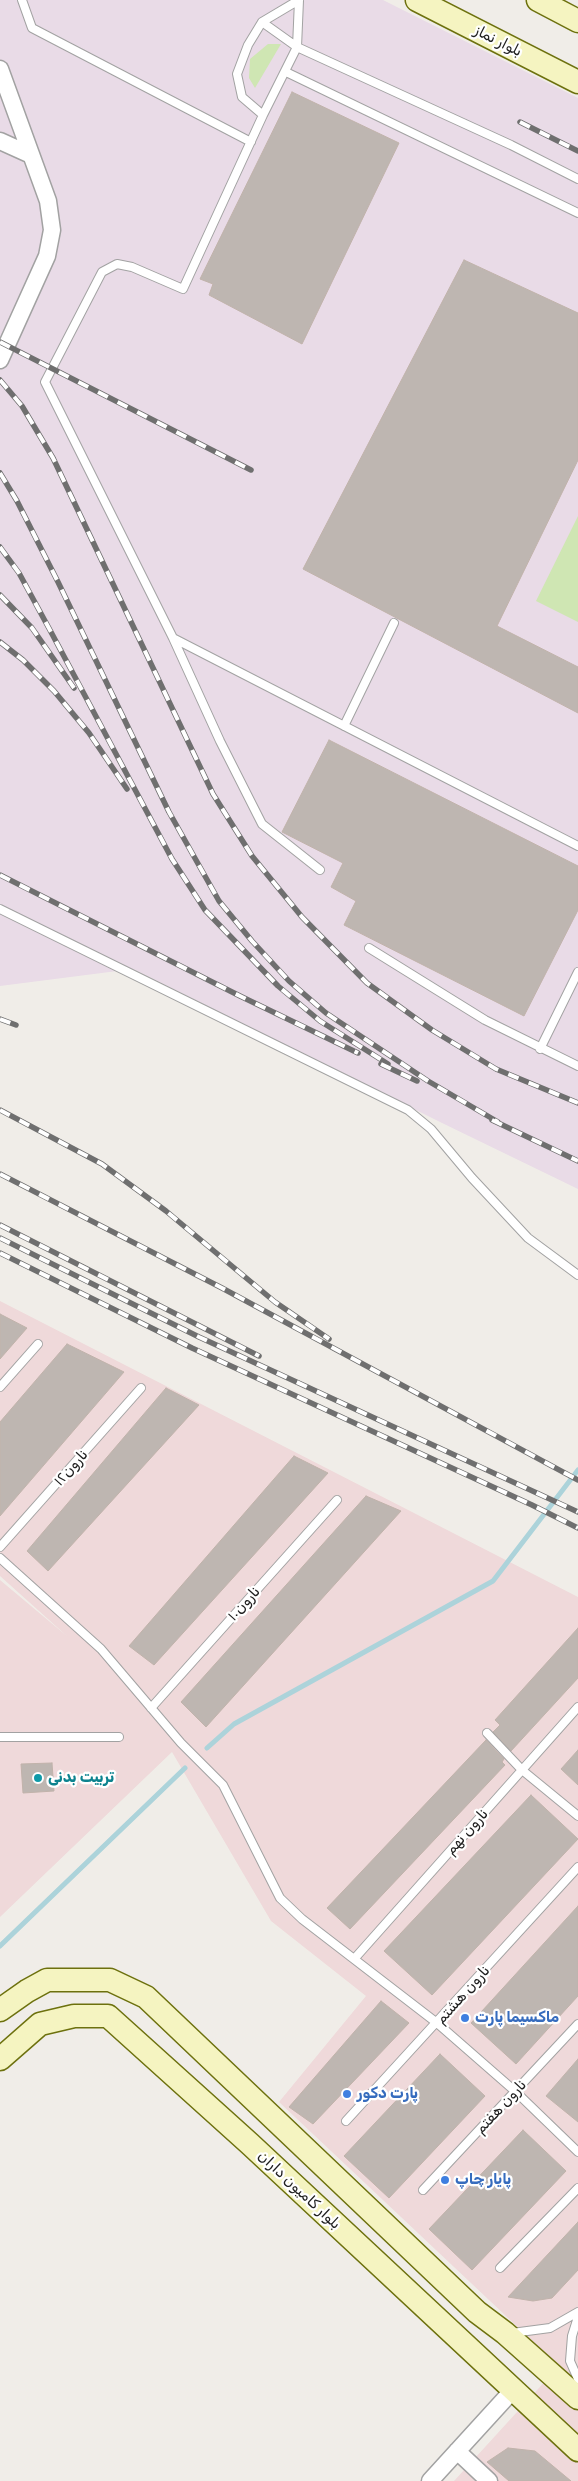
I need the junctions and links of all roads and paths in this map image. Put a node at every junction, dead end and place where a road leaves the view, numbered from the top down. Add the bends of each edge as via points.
1 (22, 0) edge
2 (299, 0) edge
3 (417, 0) edge
4 (548, 2) edge
5 (578, 21) edge
6 (262, 22) junction
7 (297, 47) junction
8 (0, 69) edge
9 (286, 72) junction
10 (578, 82) edge
11 (263, 115) junction
12 (0, 141) edge
13 (250, 142) junction
14 (31, 155) junction
15 (578, 178) edge
16 (578, 213) edge
17 (0, 360) edge
18 (394, 622) dead end
19 (173, 638) junction
20 (344, 726) junction
21 (578, 846) edge
22 (320, 870) dead end
23 (0, 909) edge
24 (369, 948) dead end
25 (578, 972) edge
26 (540, 1049) junction
27 (578, 1066) edge
28 (578, 1275) edge
29 (38, 1344) dead end
30 (0, 1387) edge
31 (141, 1388) dead end
32 (337, 1500) dead end
33 (0, 1547) edge
34 (0, 1558) edge
35 (578, 1707) edge
36 (151, 1708) junction
37 (488, 1733) dead end
38 (0, 1737) edge
39 (119, 1737) dead end
40 (522, 1770) junction
41 (578, 1816) edge
42 (578, 1867) edge
43 (356, 1958) junction
44 (0, 2010) edge
45 (437, 2023) junction
46 (578, 2024) edge
47 (0, 2059) edge
48 (516, 2092) junction
49 (346, 2121) dead end
50 (578, 2152) edge
51 (578, 2188) edge
52 (424, 2190) dead end
53 (500, 2268) dead end
54 (578, 2312) edge
55 (578, 2317) edge
56 (505, 2334) junction
57 (578, 2379) edge
58 (513, 2390) junction
59 (578, 2398) edge
60 (578, 2450) edge
61 (457, 2451) junction
62 (430, 2481) edge
63 (489, 2481) edge

1 - 13 lane via 32,28
2 - 6 lane
2 - 7 lane
3 - 10 main road, بلوار نماز
4 - 5 main road
6 - 7 lane
6 - 11 lane via 248,45 237,74 242,97
7 - 9 lane
7 - 15 lane
8 - 14 street
9 - 11 lane
9 - 16 lane
11 - 13 lane
12 - 14 street
13 - 19 lane via 183,289 132,267 117,264 102,272 45,382
14 - 17 street via 48,201 52,230 46,256
18 - 20 lane
19 - 20 lane
19 - 22 lane via 262,824
20 - 21 lane
23 - 28 lane via 408,1110 431,1129 528,1238
24 - 26 lane via 485,1020
25 - 26 lane
26 - 27 lane
29 - 30 lane
31 - 33 lane, نارون۱۲
32 - 36 lane, نارون۱۰
34 - 36 lane via 100,1649
35 - 40 lane, نارون نهم
36 - 43 lane via 223,1785 280,1898
37 - 40 lane
38 - 39 lane
40 - 41 lane
40 - 43 lane, نارون نهم
42 - 45 lane, نارون هشتم
43 - 45 lane
44 - 56 main road via 47,1980 110,1980 146,1997 477,2312
45 - 48 lane
45 - 49 lane, نارون هشتم
46 - 48 lane, نارون هفتم
47 - 58 main road, بلوار کامیون داران via 40,2024 74,2016 108,2016
48 - 50 lane
48 - 52 lane, نارون هفتم
51 - 53 lane
54 - 56 lane via 550,2328
55 - 57 lane via 572,2336 570,2361
56 - 59 main road
58 - 60 main road, بلوار کامیون داران
58 - 61 street
61 - 62 street
61 - 63 street

